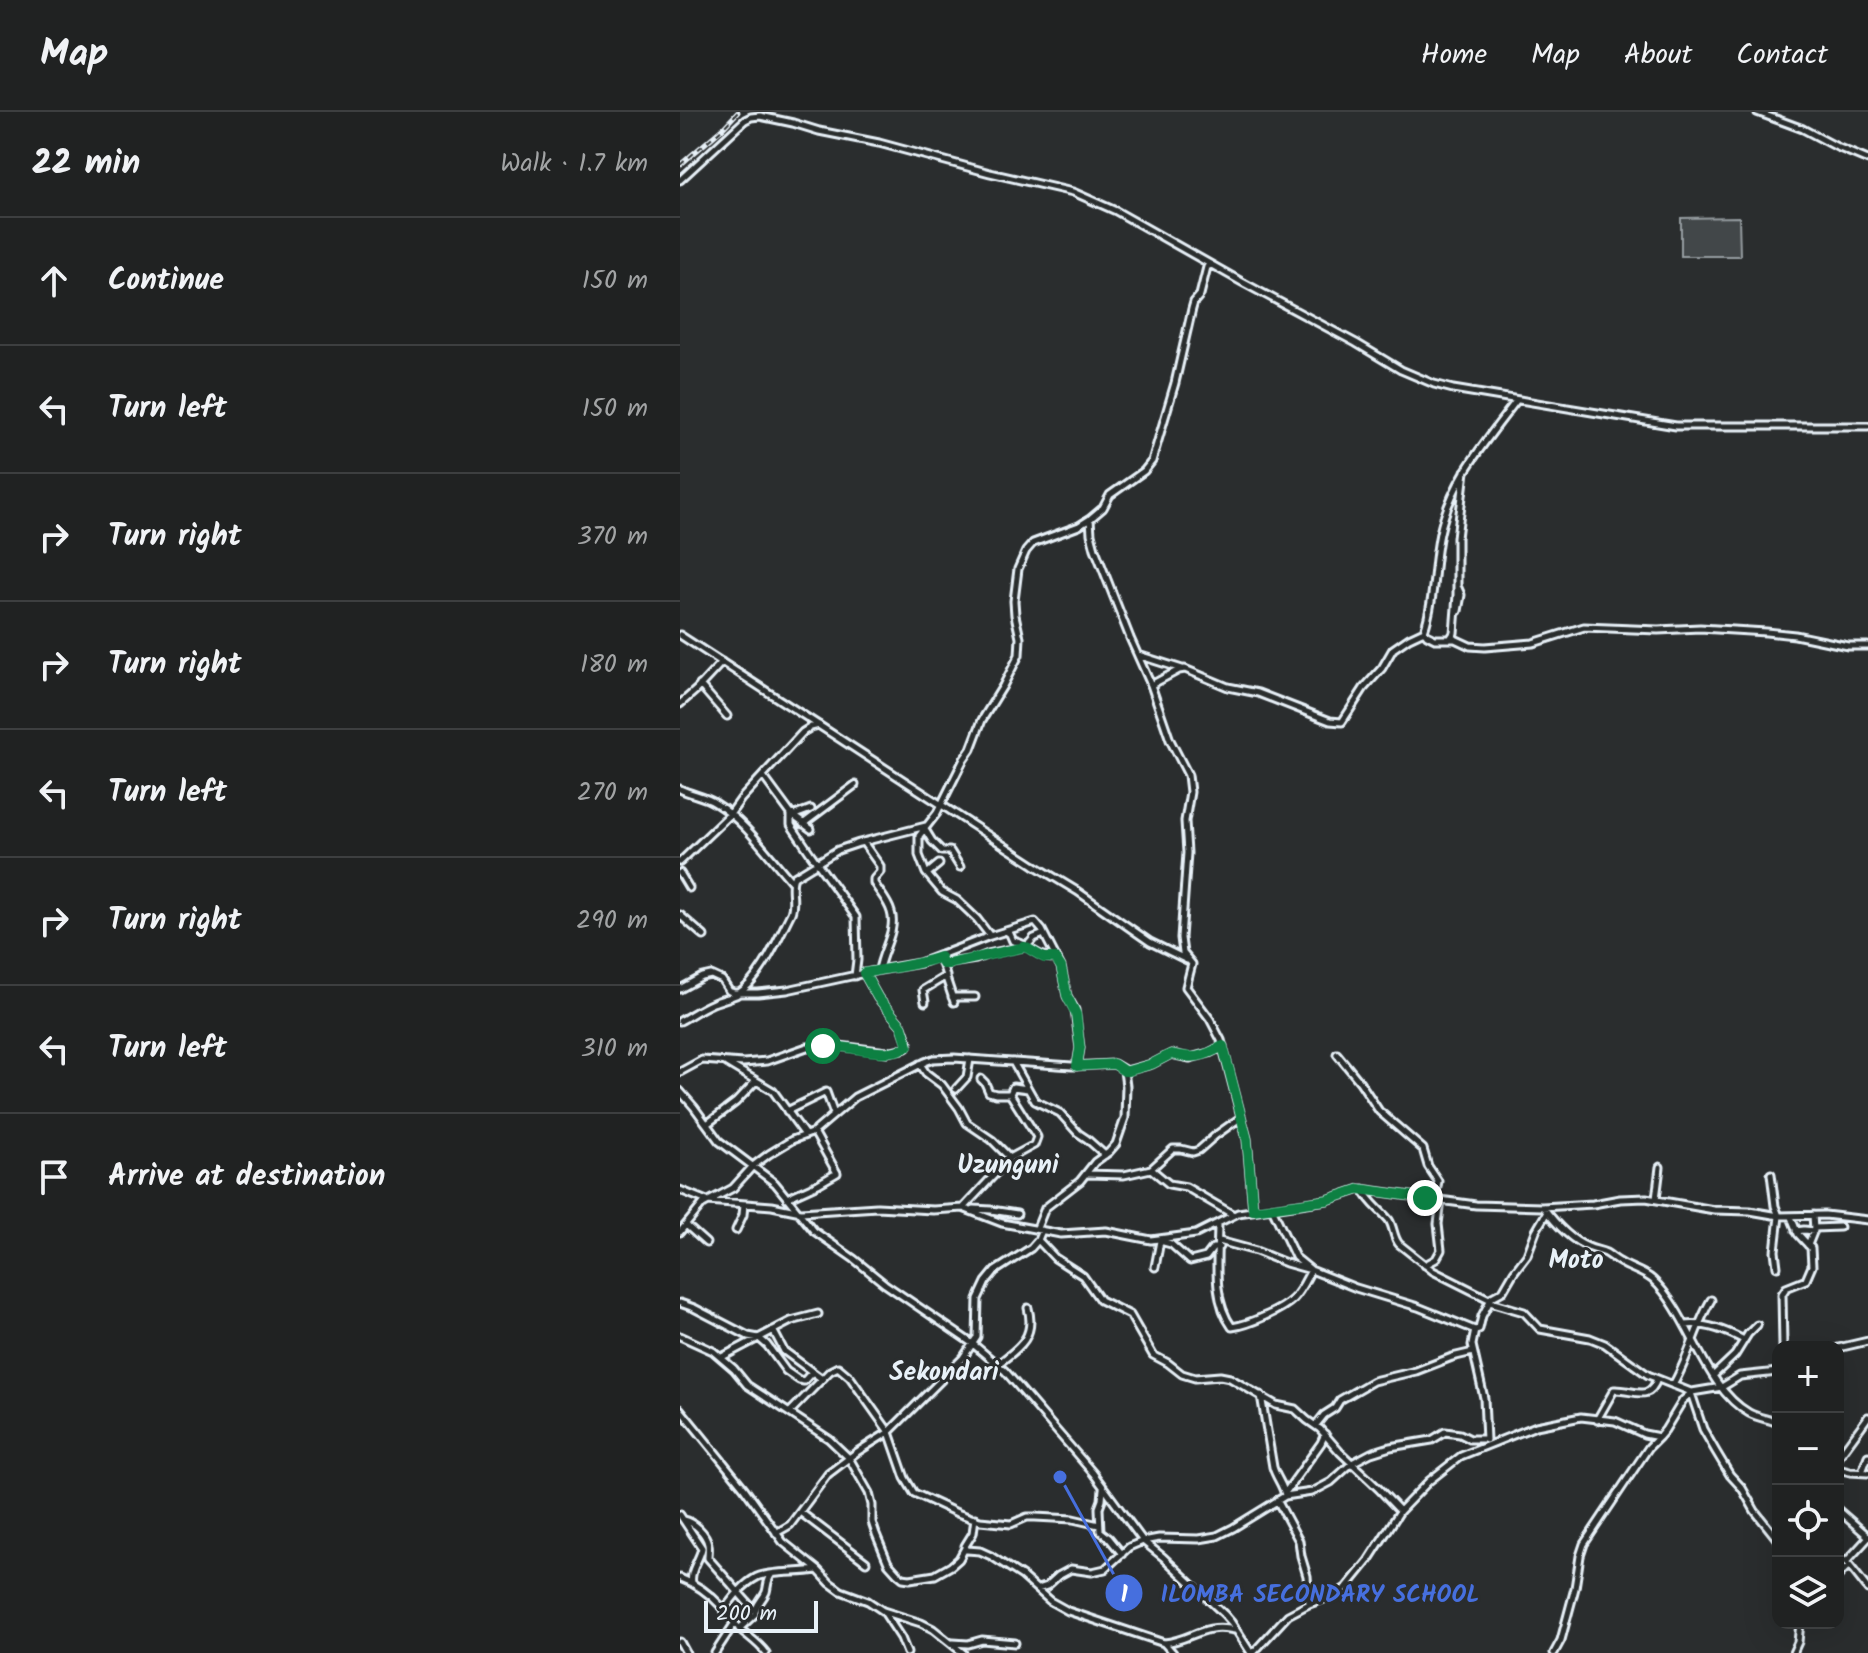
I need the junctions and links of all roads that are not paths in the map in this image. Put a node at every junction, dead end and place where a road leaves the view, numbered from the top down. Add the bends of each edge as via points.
1 (1757, 112) edge
2 (1868, 160) edge
3 (680, 180) edge
4 (1212, 265) junction
5 (1517, 400) junction
6 (1868, 426) edge
7 (1465, 470) junction
8 (1090, 519) junction
9 (1424, 631) junction
10 (680, 635) edge
11 (1450, 639) junction
12 (1868, 646) edge
13 (1137, 654) junction
14 (722, 662) junction
15 (1182, 669) junction
16 (700, 685) junction
17 (1151, 685) junction
18 (680, 704) edge
19 (727, 716) dead end
20 (819, 725) junction
21 (763, 776) junction
22 (855, 785) dead end
23 (680, 789) edge
24 (941, 805) junction
25 (811, 809) dead end
26 (731, 813) junction
27 (791, 814) junction
28 (803, 824) junction
29 (925, 826) junction
30 (811, 829) dead end
31 (863, 842) junction
32 (680, 862) edge
33 (818, 864) junction
34 (939, 864) dead end
35 (960, 867) dead end
36 (680, 873) edge
37 (927, 874) junction
38 (791, 881) junction
39 (689, 888) dead end
40 (680, 915) edge
41 (1005, 931) junction
42 (1044, 934) junction
43 (704, 936) dead end
44 (990, 936) junction
45 (1025, 947) junction
46 (940, 957) junction
47 (1055, 958) junction
48 (1192, 962) junction
49 (943, 964) junction
50 (879, 970) junction
51 (864, 973) junction
52 (855, 976) junction
53 (946, 977) junction
54 (680, 989) edge
55 (739, 993) junction
56 (975, 997) dead end
57 (925, 1002) dead end
58 (680, 1021) edge
59 (1223, 1046) junction
60 (1337, 1054) dead end
61 (970, 1058) junction
62 (725, 1061) junction
63 (1012, 1062) junction
64 (920, 1064) junction
65 (1077, 1066) junction
66 (1124, 1071) junction
67 (680, 1072) edge
68 (981, 1079) dead end
69 (756, 1081) junction
70 (956, 1089) dead end
71 (1028, 1089) junction
72 (680, 1091) edge
73 (1010, 1094) junction
74 (787, 1111) junction
75 (834, 1114) junction
76 (1240, 1118) junction
77 (707, 1124) junction
78 (814, 1132) junction
79 (805, 1135) junction
80 (1105, 1155) junction
81 (1010, 1158) junction
82 (753, 1166) junction
83 (1660, 1167) dead end
84 (1151, 1169) junction
85 (1086, 1174) junction
86 (1771, 1174) dead end
87 (1363, 1189) junction
88 (680, 1190) edge
89 (787, 1198) junction
90 (1656, 1199) junction
91 (1438, 1200) junction
92 (707, 1201) junction
93 (744, 1204) junction
94 (1272, 1208) junction
95 (966, 1209) junction
96 (1253, 1210) junction
97 (1545, 1210) junction
98 (797, 1212) junction
99 (1017, 1214) dead end
100 (1232, 1214) junction
101 (1813, 1215) junction
102 (1779, 1216) junction
103 (1790, 1216) junction
104 (1868, 1220) edge
105 (1218, 1222) junction
106 (687, 1226) junction
107 (1840, 1227) dead end
108 (1040, 1229) junction
109 (1814, 1229) junction
110 (736, 1230) dead end
111 (1796, 1231) junction
112 (680, 1232) edge
113 (1038, 1240) junction
114 (1159, 1241) junction
115 (706, 1243) dead end
116 (1219, 1244) junction
117 (1808, 1245) junction
118 (1425, 1265) junction
119 (1155, 1267) dead end
120 (1777, 1267) dead end
121 (1311, 1270) junction
122 (1711, 1300) dead end
123 (1491, 1301) junction
124 (680, 1303) edge
125 (1028, 1308) dead end
126 (818, 1314) dead end
127 (1700, 1324) junction
128 (1685, 1325) junction
129 (1757, 1325) dead end
130 (773, 1330) junction
131 (1475, 1330) junction
132 (680, 1336) edge
133 (759, 1338) junction
134 (1744, 1340) junction
135 (1783, 1341) edge
136 (1868, 1341) edge
137 (1693, 1342) junction
138 (973, 1344) junction
139 (1844, 1347) edge
140 (1473, 1352) junction
141 (722, 1357) junction
142 (998, 1364) junction
143 (812, 1372) junction
144 (1772, 1373) edge
145 (1714, 1375) junction
146 (822, 1379) junction
147 (1657, 1379) junction
148 (1673, 1385) junction
149 (1722, 1387) junction
150 (1691, 1392) junction
151 (1261, 1395) junction
152 (680, 1409) edge
153 (790, 1412) junction
154 (1868, 1417) edge
155 (1597, 1420) junction
156 (1772, 1421) edge
157 (1316, 1425) junction
158 (889, 1432) junction
159 (1325, 1433) junction
160 (1659, 1437) junction
161 (1486, 1442) junction
162 (1844, 1450) edge
163 (1868, 1456) edge
164 (849, 1458) junction
165 (1352, 1463) junction
166 (1844, 1470) edge
167 (1865, 1472) edge
168 (1103, 1486) junction
169 (1285, 1495) junction
170 (1277, 1500) junction
171 (1400, 1511) junction
172 (800, 1512) junction
173 (1844, 1515) edge
174 (682, 1518) edge
175 (975, 1518) junction
176 (1099, 1525) junction
177 (1772, 1532) edge
178 (776, 1533) junction
179 (1868, 1537) edge
180 (1143, 1541) junction
181 (965, 1548) junction
182 (1122, 1554) junction
183 (1840, 1557) edge
184 (866, 1562) dead end
185 (1847, 1564) junction
186 (1844, 1568) edge
187 (818, 1570) junction
188 (772, 1574) junction
189 (680, 1578) edge
190 (692, 1583) junction
191 (1038, 1589) junction
192 (1868, 1589) edge
193 (738, 1593) junction
194 (1309, 1604) junction
195 (724, 1610) junction
196 (754, 1610) junction
197 (883, 1611) junction
198 (737, 1626) junction
199 (1799, 1629) edge
200 (1236, 1630) junction
201 (680, 1642) edge
202 (952, 1643) junction
203 (1015, 1643) dead end
204 (1164, 1643) junction
205 (686, 1653) edge
206 (715, 1653) edge
207 (766, 1653) edge
208 (907, 1653) edge
209 (963, 1653) edge
210 (1173, 1653) edge
211 (1252, 1653) edge
212 (1554, 1653) edge
213 (1793, 1653) edge

1 - 2 street
3 - 4 street via 745,120 766,117 1068,190
4 - 5 street via 1407,373 1453,389
4 - 8 street via 1207,266 1194,304 1152,461
5 - 6 street via 1676,426
5 - 7 street
7 - 9 street via 1444,517
7 - 11 street
8 - 13 street via 1093,545
8 - 24 street via 1033,543 1026,551 1014,601 1019,655
9 - 11 street via 1435,639
9 - 15 street via 1393,649 1342,722
10 - 14 street
11 - 12 street via 1494,646 1542,641 1584,627 1700,628
13 - 15 street
13 - 17 street
14 - 16 street
14 - 20 street
15 - 17 street
16 - 18 street
16 - 19 street
17 - 48 street via 1189,780 1181,938 1183,953
20 - 21 street via 803,732
20 - 24 street
21 - 26 street
21 - 27 street
22 - 28 street
23 - 26 street
24 - 29 street
24 - 48 street via 1139,935
25 - 27 street
26 - 32 street
26 - 38 street
27 - 28 street
27 - 33 street via 791,825
28 - 30 street
29 - 31 street
29 - 35 street via 935,845 949,851
29 - 37 street via 918,848
31 - 33 street
31 - 50 street via 880,866 874,883 892,916
33 - 38 street
33 - 52 street via 856,917
34 - 37 street
36 - 39 street
37 - 44 street
38 - 55 street via 791,913 764,964
40 - 43 street
41 - 42 street via 1035,922
41 - 44 street
41 - 45 street
42 - 45 street
42 - 47 street
44 - 46 street
45 - 47 street
45 - 49 street
46 - 49 street
46 - 50 street
47 - 65 street via 1076,1014
48 - 59 street via 1186,987
49 - 53 street
50 - 51 street
51 - 52 street
51 - 62 street via 902,1026 906,1048 887,1052 811,1046 767,1061
52 - 55 street
53 - 56 street via 953,999
53 - 57 street via 923,990
54 - 55 street via 711,975
55 - 58 street
59 - 66 street via 1190,1058 1171,1054
59 - 76 street
60 - 91 street via 1379,1111 1423,1149 1438,1181
61 - 63 street
61 - 64 street
61 - 70 street via 967,1077
62 - 67 street via 701,1060
62 - 69 street
63 - 65 street
63 - 71 street
64 - 75 street via 855,1097
64 - 81 street via 947,1091 967,1123
65 - 66 street via 1114,1064
66 - 80 street via 1125,1118 1116,1144
68 - 73 street via 989,1092
69 - 74 street via 770,1088
69 - 77 street
71 - 73 street via 1013,1087
71 - 80 street via 1035,1101 1060,1113
72 - 77 street
73 - 81 street via 1037,1140
74 - 75 street via 826,1092
74 - 79 street
75 - 78 street
76 - 84 street via 1199,1150 1173,1149
76 - 96 street
77 - 82 street via 722,1145
78 - 79 street
78 - 89 street via 837,1173
79 - 82 street
80 - 85 street
81 - 95 street
82 - 89 street
82 - 92 street via 733,1188
83 - 90 street
84 - 85 street
84 - 100 street via 1169,1184 1186,1187
85 - 108 street via 1045,1208
86 - 102 street
87 - 91 street
87 - 94 street
87 - 118 street via 1391,1223 1396,1241
88 - 92 street
89 - 98 street
90 - 97 street
90 - 102 street
91 - 97 street
91 - 118 street via 1441,1250
92 - 93 street
92 - 106 street
93 - 98 street
93 - 110 street
94 - 96 street
94 - 121 street via 1295,1257
95 - 98 street
95 - 99 street
95 - 108 street via 1002,1223
96 - 100 street
97 - 123 street via 1525,1259
97 - 128 street via 1579,1243 1649,1277
98 - 138 street via 820,1236
100 - 105 street
101 - 103 street
101 - 104 street
101 - 109 street
102 - 103 street
102 - 120 street
103 - 111 street
105 - 114 street via 1196,1234
105 - 116 street
106 - 112 street
106 - 115 street
107 - 109 street
108 - 113 street
108 - 114 street via 1065,1234 1106,1231
109 - 111 street
109 - 117 street
111 - 117 street
113 - 138 street via 986,1282 978,1299
113 - 151 street via 1083,1276 1100,1300 1130,1315 1153,1355 1190,1377 1225,1376
114 - 116 street via 1190,1261 1204,1259
114 - 119 street
116 - 121 street
116 - 121 street via 1217,1282 1232,1327 1289,1302
117 - 135 street via 1808,1277 1782,1294
118 - 123 street
121 - 131 street
122 - 127 street
123 - 131 street
123 - 147 street via 1524,1312 1540,1329 1605,1344
124 - 133 street
125 - 142 street via 1031,1326 1025,1341
126 - 130 street
127 - 128 street
127 - 134 street
127 - 137 street
128 - 137 street
129 - 134 street
130 - 133 street
130 - 143 street via 784,1351
131 - 140 street
132 - 141 street
133 - 141 street
133 - 143 street via 799,1380
134 - 145 street
136 - 139 street
137 - 145 street
137 - 148 street
138 - 142 street
138 - 158 street
140 - 157 street via 1373,1381 1340,1400
140 - 161 street via 1484,1398
141 - 153 street via 747,1385
142 - 168 street
143 - 146 street
144 - 149 street via 1740,1376
145 - 149 street
146 - 153 street
146 - 158 street via 835,1367 843,1370
147 - 148 street
147 - 155 street via 1644,1394 1614,1390
148 - 150 street
149 - 150 street
149 - 156 street via 1750,1413
150 - 160 street
150 - 177 street via 1715,1450
151 - 157 street
151 - 169 street via 1273,1467
152 - 178 street
153 - 164 street
154 - 162 street
155 - 160 street
155 - 161 street via 1581,1417 1545,1424
157 - 159 street
158 - 164 street
158 - 175 street via 914,1493
159 - 165 street
159 - 169 street
160 - 212 street via 1582,1550
161 - 165 street via 1445,1432
161 - 171 street via 1452,1462
163 - 167 street
164 - 172 street via 828,1474
164 - 181 street via 869,1493 872,1522 888,1563 903,1578 935,1575 951,1566
165 - 169 street via 1317,1489
165 - 171 street
166 - 167 street
168 - 176 street
168 - 180 street
169 - 170 street
170 - 180 street via 1217,1536
170 - 194 street via 1299,1541
171 - 194 street via 1346,1588
172 - 178 street
172 - 184 street
173 - 179 street
174 - 190 street via 702,1548
174 - 193 street via 700,1531 708,1543 708,1558
175 - 176 street via 1005,1524 1053,1517
175 - 181 street
176 - 182 street
178 - 187 street
179 - 185 street
180 - 182 street
180 - 200 street
181 - 191 street via 991,1556
182 - 191 street via 1105,1569 1071,1569
183 - 185 street
185 - 186 street
185 - 192 street
187 - 188 street
187 - 197 street via 834,1587
188 - 193 street via 755,1578
188 - 196 street
189 - 190 street
190 - 195 street
191 - 204 street via 1068,1611
193 - 195 street
193 - 196 street
194 - 211 street via 1284,1619
195 - 198 street
196 - 198 street
197 - 202 street via 921,1623
197 - 208 street
198 - 206 street
198 - 207 street
199 - 213 street
200 - 204 street via 1210,1628
200 - 211 street
201 - 205 street
202 - 203 street
202 - 209 street
204 - 210 street

